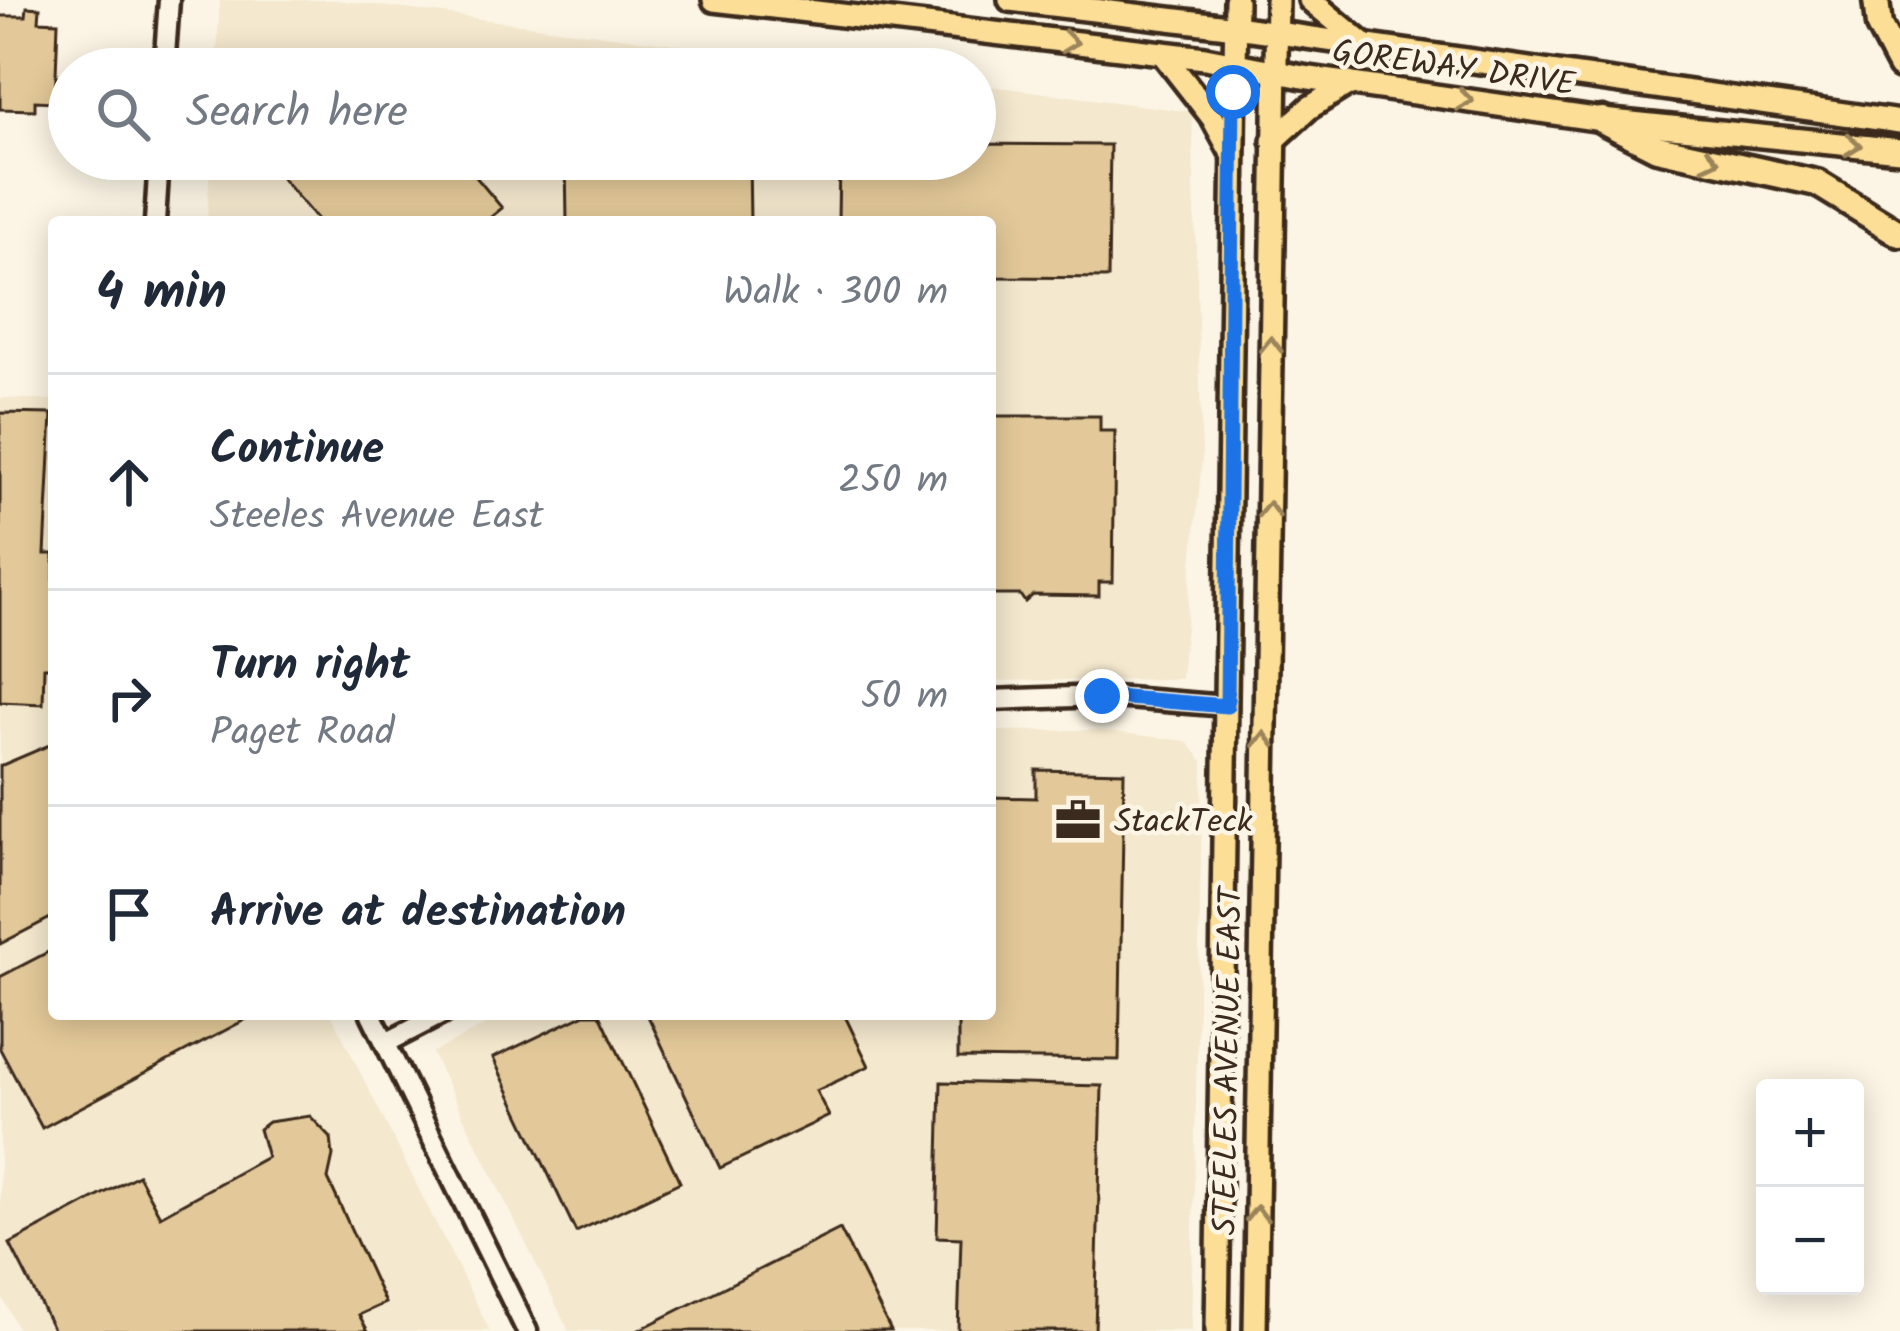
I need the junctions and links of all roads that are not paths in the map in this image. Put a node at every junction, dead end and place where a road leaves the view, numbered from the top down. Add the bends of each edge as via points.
1 (169, 0) edge
2 (714, 0) edge
3 (1010, 0) edge
4 (1188, 0) edge
5 (1235, 0) edge
6 (1277, 0) edge
7 (1310, 0) edge
8 (1876, 0) edge
9 (1148, 15) junction
10 (1235, 27) junction
11 (1277, 34) junction
12 (1367, 47) junction
13 (166, 48) edge
14 (1162, 53) junction
15 (1234, 64) junction
16 (1900, 65) edge
17 (1275, 72) junction
18 (1349, 83) junction
19 (1602, 120) junction
20 (1900, 122) edge
21 (1273, 141) junction
22 (1900, 150) edge
23 (1233, 156) junction
24 (158, 180) edge
25 (155, 216) edge
26 (1900, 234) edge
27 (996, 700) edge
28 (1227, 706) junction
29 (373, 1020) edge
30 (430, 1020) edge
31 (386, 1043) junction
32 (527, 1331) edge
33 (1217, 1331) edge
34 (1255, 1331) edge

1 - 13 street
2 -> 14 main road, GOREWAY DRIVE
3 - 9 main road, GOREWAY DRIVE
4 - 9 main road
5 - 10 main road, STEELES AVENUE EAST
6 - 11 main road, STEELES AVENUE EAST
7 - 12 main road
8 - 16 highway via 1879,26
9 - 10 main road, GOREWAY DRIVE
10 - 11 main road, GOREWAY DRIVE
10 - 15 main road, STEELES AVENUE EAST
11 - 12 main road, GOREWAY DRIVE
11 - 17 main road, STEELES AVENUE EAST
12 - 20 main road, GOREWAY DRIVE
14 - 15 main road, GOREWAY DRIVE
14 - 23 main road
15 - 17 main road, GOREWAY DRIVE
15 - 23 main road, STEELES AVENUE EAST
17 - 18 main road, GOREWAY DRIVE
17 - 21 main road, STEELES AVENUE EAST
18 -> 19 main road, GOREWAY DRIVE
18 - 21 main road
19 -> 22 main road, GOREWAY DRIVE
19 -> 26 highway via 1657,148 1816,183
34 -> 21 main road, STEELES AVENUE EAST
23 - 28 main road, STEELES AVENUE EAST
24 - 25 street
27 - 28 street via 1102,696
28 - 33 main road, STEELES AVENUE EAST
29 - 31 street
30 - 31 street
31 - 32 street

